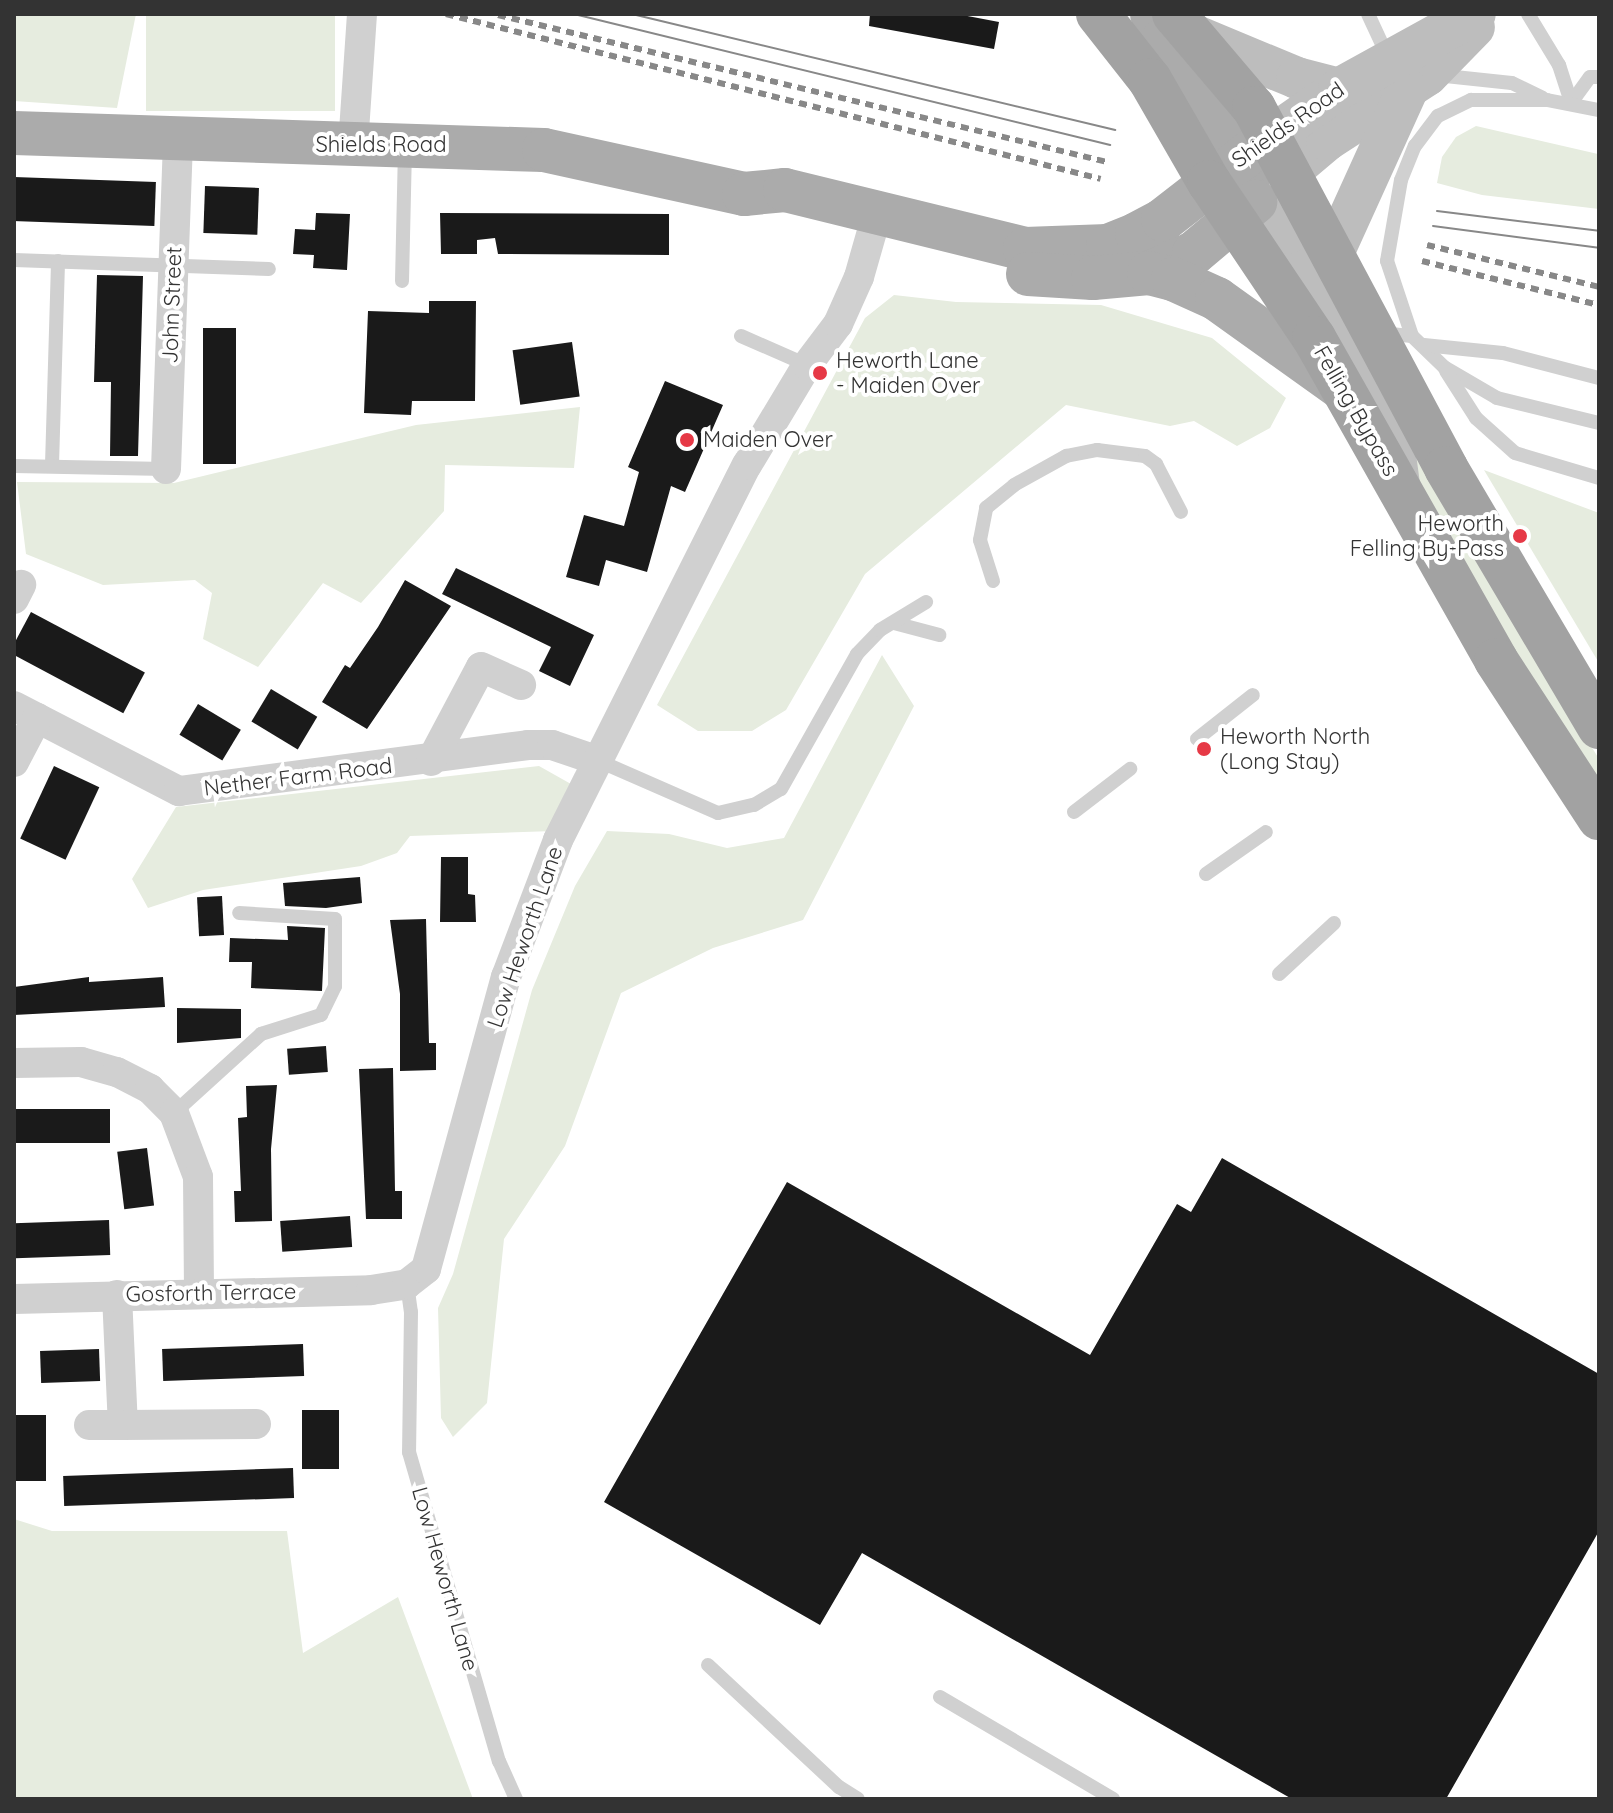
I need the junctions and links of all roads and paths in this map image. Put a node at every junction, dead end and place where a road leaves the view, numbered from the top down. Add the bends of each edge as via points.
1 (1098, 14) edge
2 (1368, 14) edge
3 (1475, 14) edge
4 (1485, 14) edge
5 (1528, 14) edge
6 (1179, 21) edge
7 (362, 22) edge
8 (1408, 74) junction
9 (1599, 77) edge
10 (1339, 89) junction
11 (1547, 100) junction
12 (1571, 103) junction
13 (1599, 110) edge
14 (14, 133) edge
15 (178, 141) junction
16 (406, 144) junction
17 (353, 146) junction
18 (1256, 167) junction
19 (1235, 220) junction
20 (874, 228) junction
21 (1334, 251) junction
22 (14, 260) edge
23 (58, 261) junction
24 (173, 266) junction
25 (269, 269) dead end
26 (1149, 273) junction
27 (402, 281) dead end
28 (741, 336) dead end
29 (1403, 338) junction
30 (807, 365) junction
31 (1444, 367) junction
32 (1599, 378) edge
33 (1340, 387) junction
34 (1599, 423) edge
35 (52, 465) junction
36 (14, 466) edge
37 (166, 469) joint
38 (1599, 478) edge
39 (1399, 485) junction
40 (1181, 512) dead end
41 (993, 581) dead end
42 (926, 602) dead end
43 (894, 623) junction
44 (939, 635) dead end
45 (521, 685) dead end
46 (1253, 695) dead end
47 (26, 712) edge
48 (1599, 727) edge
49 (1197, 739) dead end
50 (431, 761) junction
51 (599, 761) junction
52 (14, 762) edge
53 (1130, 769) dead end
54 (1074, 812) dead end
55 (1599, 818) edge
56 (1266, 832) dead end
57 (1206, 874) dead end
58 (239, 913) dead end
59 (1334, 923) dead end
60 (1279, 974) dead end
61 (14, 1063) edge
62 (174, 1113) junction
63 (407, 1284) junction
64 (199, 1293) junction
65 (117, 1295) junction
66 (14, 1299) edge
67 (256, 1424) dead end
68 (89, 1425) dead end
69 (123, 1425) junction
70 (708, 1665) dead end
71 (940, 1697) dead end
72 (516, 1799) edge
73 (858, 1799) edge
74 (1113, 1799) edge

1 - 18 highway, Felling Bypass via 1150,80
2 - 8 lane
3 - 8 main road, Shields Road
4 - 8 main road, Shields Road
5 - 12 lane via 1559,65
6 - 10 main road via 1297,78
6 - 18 highway, Felling Bypass
7 - 17 street
8 - 10 main road, Shields Road
8 - 11 lane via 1512,83
8 - 18 main road, Shields Road via 1327,140
8 - 21 main road
9 - 12 lane via 1590,77
10 - 18 main road, Shields Road
11 - 12 lane
11 - 29 lane via 1471,100 1438,116 1415,146 1401,180 1387,261
12 - 13 lane
14 - 15 main road, Shields Road
15 - 17 main road, Shields Road
15 - 24 street, John Street
16 - 17 main road, Shields Road
16 - 20 main road, Shields Road via 544,150 744,194 785,190
16 - 27 lane
18 - 19 highway, Felling Bypass
18 - 20 main road, Shields Road via 1108,246 1025,249
18 - 21 highway, Felling Bypass
18 - 39 main road via 1304,270 1391,425
19 - 26 main road via 1194,253
19 - 33 highway, Felling Bypass
20 - 26 main road via 1016,273 1093,278
20 - 30 street, Low Heworth Lane via 838,324
21 - 29 highway, Felling Bypass
22 - 23 lane
23 - 24 lane
23 - 35 lane
24 - 25 lane
24 - 37 street, John Street
26 - 33 main road via 1217,299
28 - 30 lane
29 - 31 lane
29 - 32 lane via 1503,353
29 - 48 highway, Felling Bypass via 1446,468
30 - 51 street, Low Heworth Lane via 747,465
31 - 34 lane via 1497,398
31 - 38 lane via 1476,418 1515,453
33 - 39 highway, Felling Bypass
35 - 36 lane
35 - 37 lane
39 - 55 highway, Felling Bypass via 1496,660
40 - 41 lane via 1156,464 1145,456 1097,450 1066,456 1014,485 986,508 980,540
42 - 43 lane
43 - 44 lane
43 - 51 lane via 857,654 781,789 754,805 718,813
45 - 50 street via 481,667
46 - 49 lane
47 - 50 street, Nether Farm Road via 179,791
47 - 52 street
50 - 51 street, Nether Farm Road via 528,745 552,745
51 - 63 street, Low Heworth Lane via 558,840 506,977 437,1244 426,1269
53 - 54 lane
56 - 57 lane
58 - 62 lane via 335,919 335,986 321,1015 261,1034
59 - 60 lane
61 - 62 street via 81,1062 117,1072 150,1089
62 - 64 street via 198,1177
63 - 64 street, Gosforth Terrace via 371,1290
63 - 72 lane, Low Heworth Lane via 409,1452 499,1761
64 - 65 street, Gosforth Terrace
65 - 66 street, Gosforth Terrace
65 - 69 street
67 - 69 street
68 - 69 street
70 - 73 lane
71 - 74 lane

